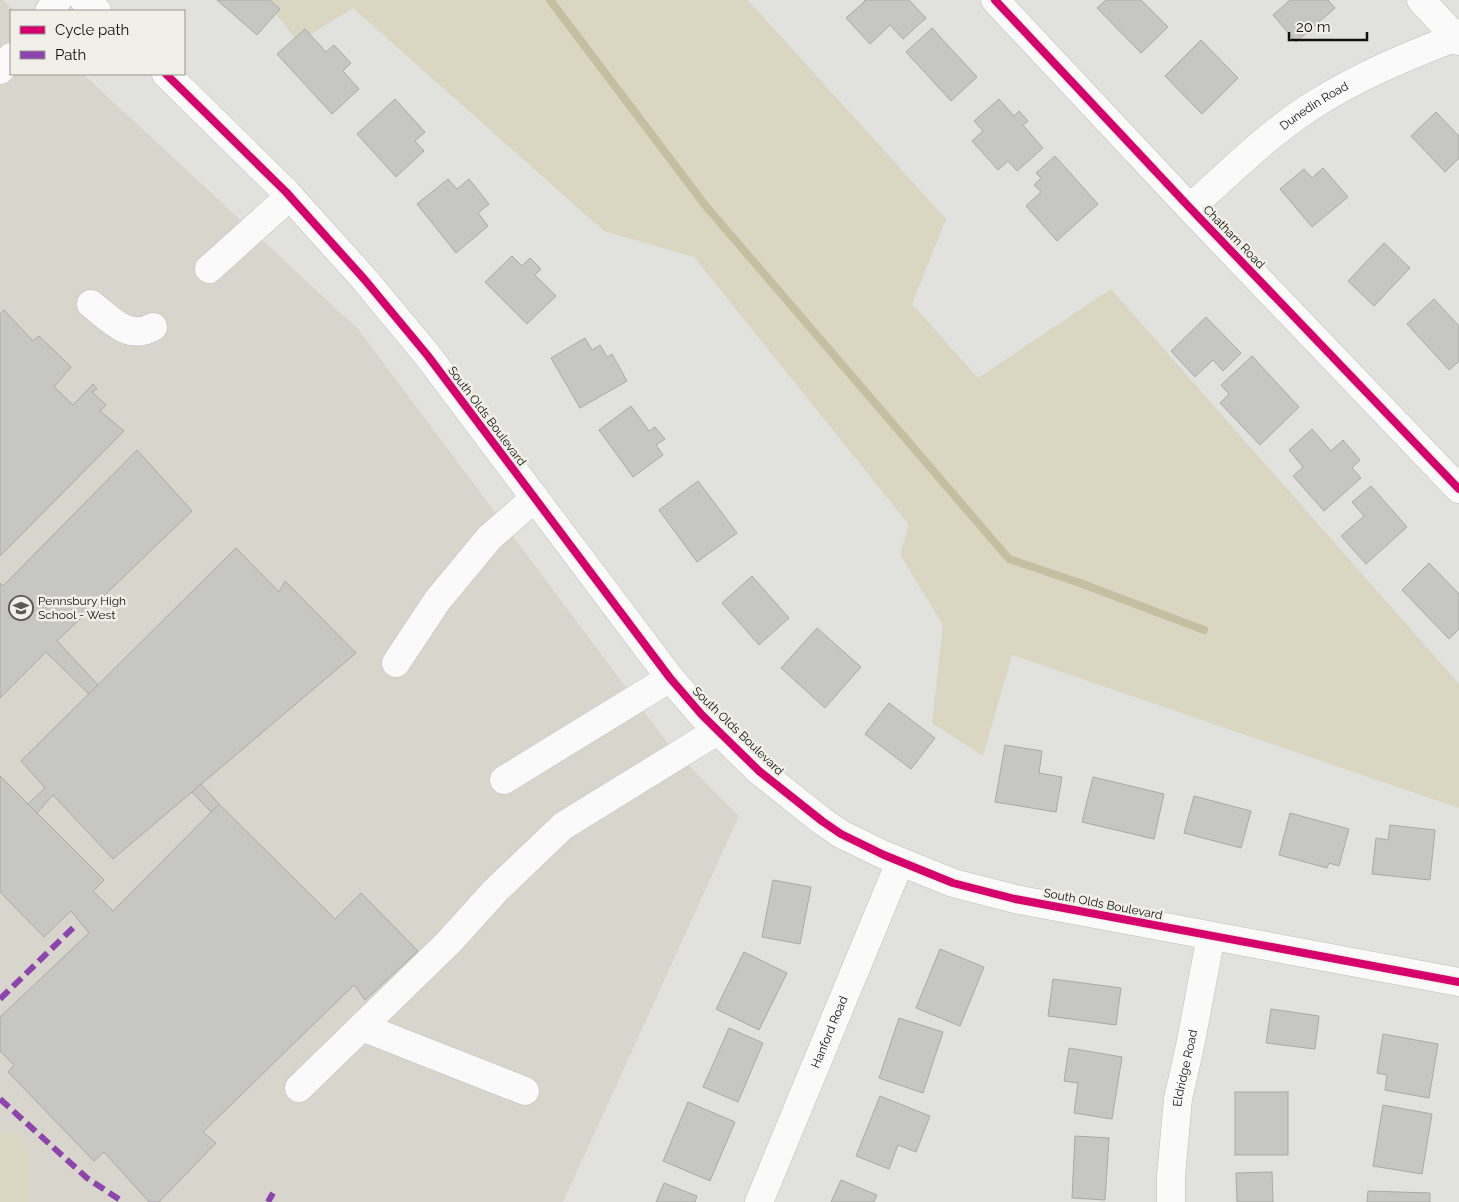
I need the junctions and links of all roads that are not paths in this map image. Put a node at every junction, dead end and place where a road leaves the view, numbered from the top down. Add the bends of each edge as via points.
1 (58, 0) edge
2 (84, 0) edge
3 (995, 0) edge
4 (1421, 0) edge
5 (50, 10) edge
6 (96, 10) edge
7 (1458, 38) edge
8 (10, 58) edge
9 (0, 70) edge
10 (167, 75) edge
11 (290, 196) junction
12 (1190, 208) junction
13 (209, 268) dead end
14 (91, 304) dead end
15 (153, 326) dead end
16 (1459, 489) edge
17 (535, 498) junction
18 (396, 663) dead end
19 (670, 678) junction
20 (717, 731) junction
21 (504, 780) dead end
22 (900, 862) junction
23 (1211, 936) junction
24 (1459, 982) edge
25 (369, 1030) junction
26 (299, 1088) dead end
27 (525, 1091) dead end
28 (759, 1202) edge
29 (1171, 1202) edge

1 - 5 street
2 - 6 street
3 - 12 street, Chatham Road
4 - 7 street
7 - 12 street, Dunedin Road via 1398,60 1312,105 1263,143
8 - 9 street
10 - 11 street, South Olds Boulevard
11 - 13 street
11 - 17 street, South Olds Boulevard via 428,356
12 - 16 street, Chatham Road
14 - 15 street via 132,332 144,332
17 - 18 street via 490,537 437,600
17 - 19 street, South Olds Boulevard
19 - 20 street, South Olds Boulevard
19 - 21 street
20 - 22 street, South Olds Boulevard via 759,771 822,821 841,834
20 - 25 street via 564,826 496,890
22 - 23 street, South Olds Boulevard via 953,883 1015,899
22 - 28 street, Hanford Road
23 - 24 street, South Olds Boulevard
23 - 29 street, Eldridge Road via 1178,1100
25 - 26 street
25 - 27 street

